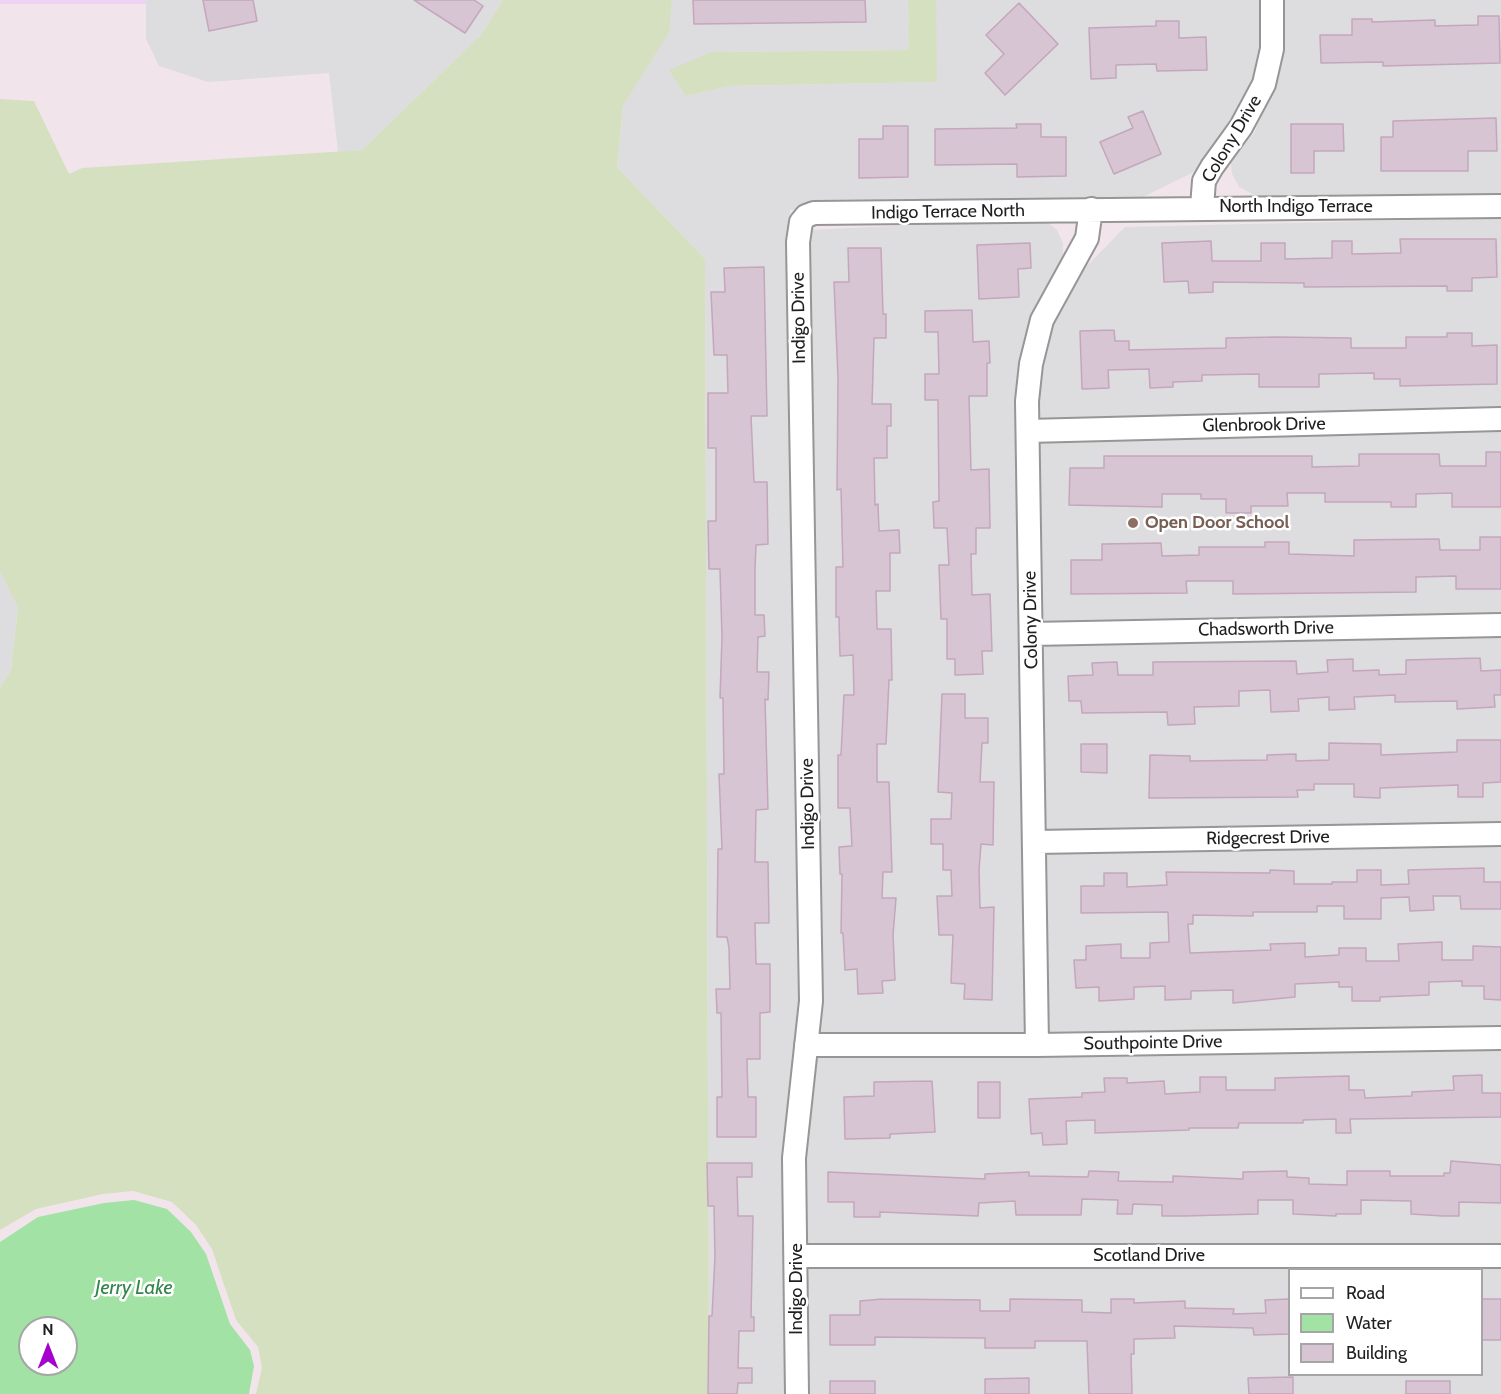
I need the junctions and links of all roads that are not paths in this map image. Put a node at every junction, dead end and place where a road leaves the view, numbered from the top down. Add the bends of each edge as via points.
1 (1272, 0) edge
2 (1501, 206) edge
3 (1202, 207) junction
4 (1091, 209) junction
5 (806, 216) joint
6 (1501, 419) edge
7 (1028, 431) junction
8 (1501, 625) edge
9 (1031, 634) junction
10 (1501, 834) edge
11 (1036, 842) junction
12 (1501, 1038) edge
13 (806, 1045) junction
14 (1037, 1045) junction
15 (797, 1256) junction
16 (1501, 1256) edge
17 (797, 1394) edge

1 - 3 street, Colony Drive via 1272,49 1264,84 1242,127 1204,181
2 - 3 street, North Indigo Terrace
3 - 4 street, North Indigo Terrace
4 - 5 street, Indigo Terrace North
4 - 7 street, Colony Drive via 1087,238 1042,320 1031,364
5 - 13 street, Indigo Drive via 801,222 798,242 811,1001
6 - 7 street, Glenbrook Drive
7 - 9 street, Colony Drive
8 - 9 street, Chadsworth Drive
9 - 11 street, Colony Drive
10 - 11 street, Ridgecrest Drive
11 - 14 street, Colony Drive
12 - 14 street, Southpointe Drive
13 - 14 street, Southpointe Drive
13 - 15 street, Indigo Drive via 794,1158
15 - 16 street, Scotland Drive
15 - 17 street, Indigo Drive

